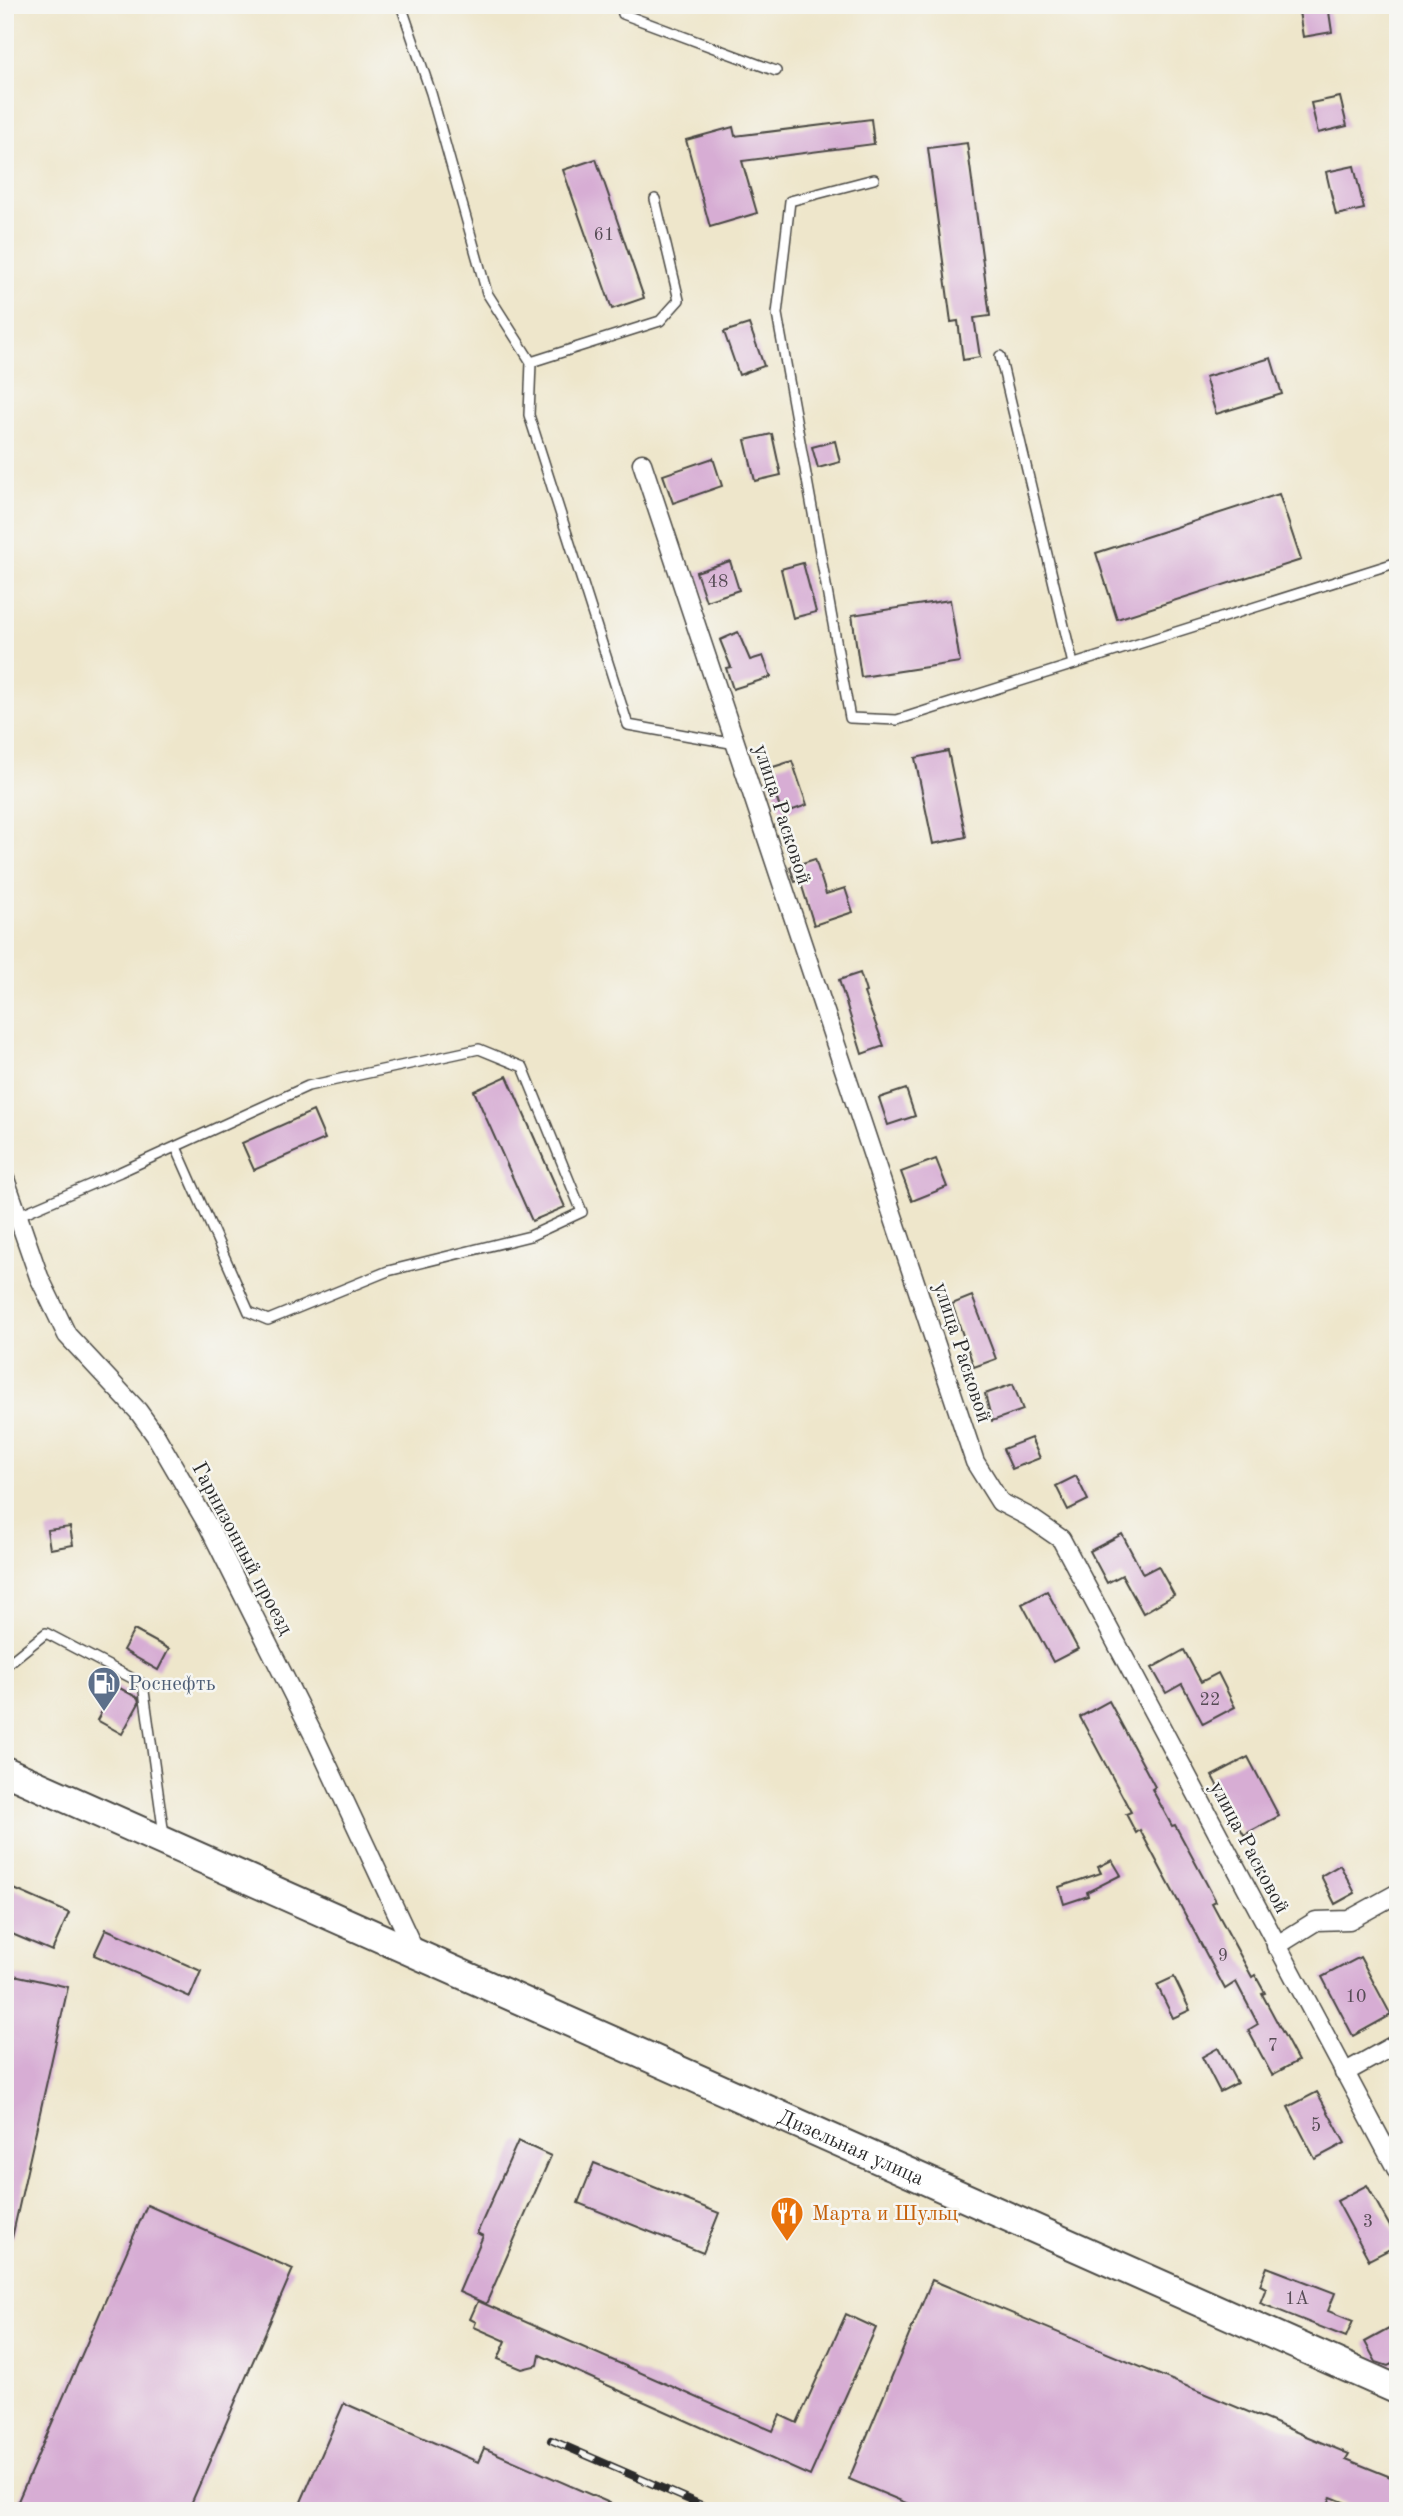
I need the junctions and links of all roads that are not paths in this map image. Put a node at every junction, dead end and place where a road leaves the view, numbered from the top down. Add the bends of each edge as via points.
1 (401, 5) edge
2 (621, 5) edge
3 (776, 71) dead end
4 (874, 179) dead end
5 (655, 199) dead end
6 (1000, 356) dead end
7 (531, 362) junction
8 (642, 463) dead end
9 (1398, 562) edge
10 (1073, 664) junction
11 (736, 744) junction
12 (176, 1147) junction
13 (5, 1179) edge
14 (17, 1216) junction
15 (5, 1666) edge
16 (5, 1771) edge
17 (165, 1844) junction
18 (1398, 1894) edge
19 (1276, 1946) junction
20 (417, 1956) junction
21 (1398, 2043) edge
22 (1343, 2073) junction
23 (1398, 2172) edge
24 (1398, 2390) edge

1 - 7 lane via 431,93 487,293
2 - 3 lane via 623,15
4 - 10 lane via 789,201 777,314 850,718 897,720
5 - 7 lane via 679,299 660,321
6 - 10 lane
7 - 11 lane via 529,415 628,725
8 - 11 street, улица Расковой
9 - 10 lane
11 - 19 street, улица Расковой via 975,1462 1000,1502 1061,1539
12 - 12 lane via 308,1086 479,1049 523,1067 582,1212 530,1236 388,1271 268,1321 249,1312
12 - 14 lane
13 - 14 street, Гарнизонный проезд
14 - 20 street, Гарнизонный проезд via 39,1278 67,1335 138,1411 209,1527
15 - 17 lane via 46,1633 143,1684
16 - 17 main road, Дизельная улица
17 - 20 main road, Дизельная улица
18 - 19 street via 1349,1920 1316,1921
19 - 22 street, улица Расковой
20 - 24 main road, Дизельная улица
21 - 22 street
22 - 23 street, улица Расковой

